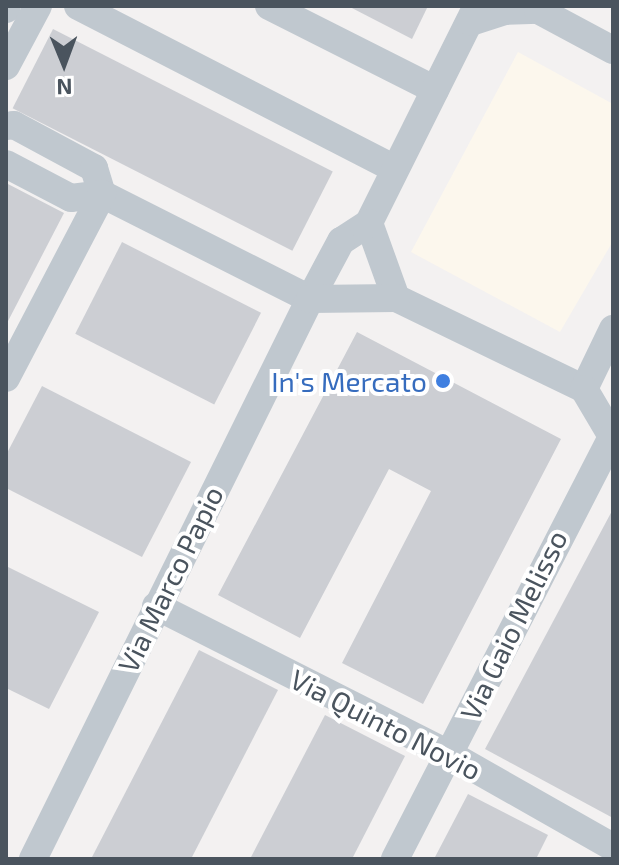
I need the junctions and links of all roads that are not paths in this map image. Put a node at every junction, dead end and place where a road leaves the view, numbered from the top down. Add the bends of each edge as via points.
1 (38, 6) edge
2 (78, 6) edge
3 (269, 6) edge
4 (537, 8) edge
5 (474, 14) edge
6 (613, 50) edge
7 (6, 66) edge
8 (435, 90) junction
9 (6, 126) edge
10 (6, 164) edge
11 (395, 169) junction
12 (102, 194) junction
13 (369, 223) junction
14 (396, 298) junction
15 (310, 299) junction
16 (613, 329) edge
17 (6, 378) edge
18 (584, 389) junction
19 (612, 437) edge
20 (156, 606) junction
21 (449, 754) junction
22 (613, 847) edge
23 (33, 859) edge
24 (395, 859) edge

1 - 7 street
2 - 11 street
3 - 8 street
4 - 5 street
4 - 6 street
5 - 8 street
8 - 11 street
9 - 12 street via 14,125 94,168
10 - 12 street via 71,198
11 - 13 street
12 - 15 street
12 - 17 street
13 - 14 street
13 - 15 street, Via Marco Papio via 341,241
14 - 15 street
14 - 18 street
15 - 20 street, Via Marco Papio
16 - 18 street
18 - 19 street
19 - 21 street, Via Gaio Melisso
20 - 21 street, Via Quinto Novio
20 - 23 street, Via Marco Papio
21 - 22 street, Via Quinto Novio
21 - 24 street, Via Gaio Melisso

